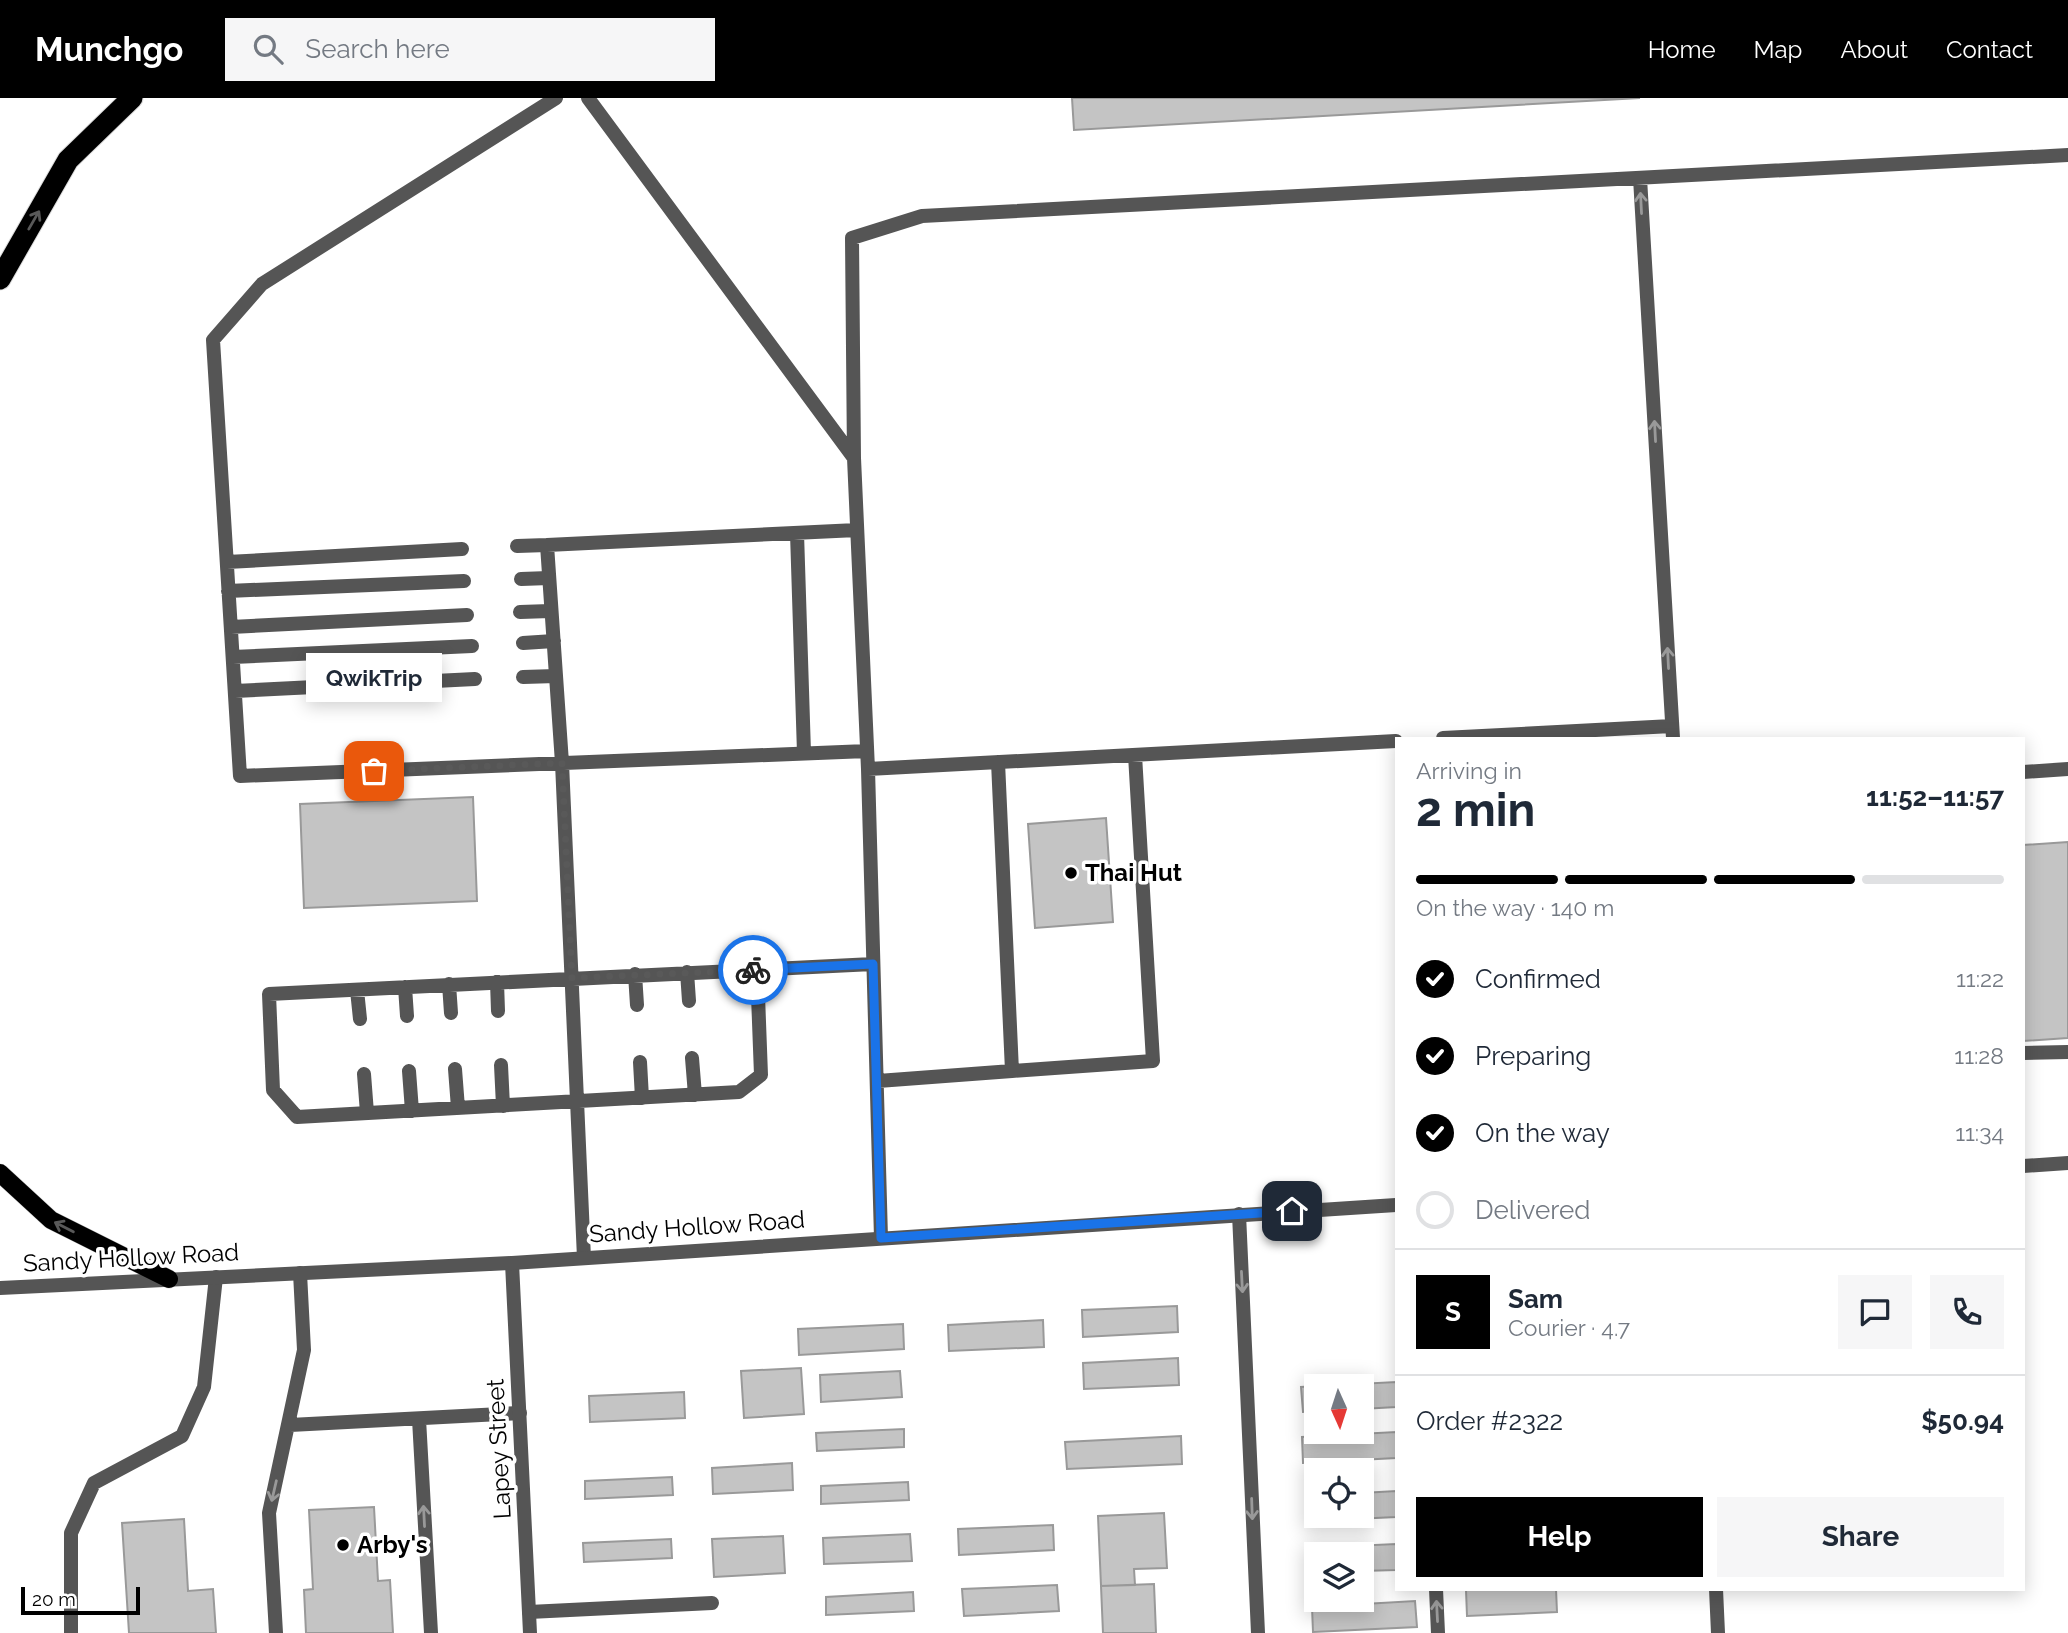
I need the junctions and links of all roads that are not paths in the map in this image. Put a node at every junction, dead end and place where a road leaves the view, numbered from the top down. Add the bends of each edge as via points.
1 (132, 98) edge
2 (556, 98) edge
3 (588, 98) edge
4 (2068, 155) edge
5 (1640, 178) junction
6 (0, 279) edge
7 (854, 458) junction
8 (857, 530) junction
9 (797, 533) junction
10 (547, 545) junction
11 (517, 546) dead end
12 (462, 549) dead end
13 (227, 562) junction
14 (549, 578) junction
15 (521, 579) dead end
16 (464, 581) dead end
17 (228, 591) junction
18 (550, 611) junction
19 (520, 612) dead end
20 (467, 615) dead end
21 (230, 627) junction
22 (554, 641) junction
23 (523, 643) dead end
24 (472, 646) dead end
25 (233, 657) junction
26 (556, 676) junction
27 (523, 677) dead end
28 (475, 679) dead end
29 (235, 691) junction
30 (1673, 732) edge
31 (1481, 737) edge
32 (1395, 741) edge
33 (867, 751) junction
34 (804, 753) junction
35 (1135, 755) junction
36 (998, 762) junction
37 (562, 763) junction
38 (868, 769) junction
39 (2068, 769) edge
40 (2025, 772) edge
41 (873, 964) junction
42 (757, 969) junction
43 (687, 972) junction
44 (635, 974) junction
45 (572, 978) junction
46 (497, 982) junction
47 (449, 984) junction
48 (405, 987) junction
49 (357, 990) junction
50 (689, 1001) dead end
51 (637, 1006) dead end
52 (498, 1011) dead end
53 (451, 1013) dead end
54 (407, 1016) dead end
55 (360, 1019) dead end
56 (2068, 1052) edge
57 (2025, 1053) edge
58 (692, 1058) dead end
59 (640, 1062) dead end
60 (501, 1065) dead end
61 (455, 1069) dead end
62 (410, 1071) dead end
63 (1012, 1071) junction
64 (364, 1074) dead end
65 (878, 1081) junction
66 (695, 1095) junction
67 (642, 1098) junction
68 (577, 1101) junction
69 (503, 1106) junction
70 (458, 1108) junction
71 (412, 1111) junction
72 (367, 1113) junction
73 (2068, 1163) edge
74 (2025, 1166) edge
75 (0, 1173) edge
76 (1395, 1205) edge
77 (1239, 1214) junction
78 (881, 1238) junction
79 (584, 1258) junction
80 (512, 1263) junction
81 (300, 1273) junction
82 (216, 1277) junction
83 (169, 1279) junction
84 (0, 1288) edge
85 (520, 1413) junction
86 (419, 1419) junction
87 (290, 1425) junction
88 (1436, 1591) edge
89 (1716, 1591) edge
90 (712, 1603) dead end
91 (530, 1612) junction
92 (71, 1633) edge
93 (276, 1633) edge
94 (431, 1633) edge
95 (530, 1633) edge
96 (1258, 1633) edge
97 (1438, 1633) edge
98 (1718, 1633) edge

6 -> 1 highway via 68,160
2 - 13 street via 262,284 213,340
3 - 7 street
4 - 5 street
5 - 7 street via 922,216 852,238
30 -> 5 street
7 - 8 street
8 - 9 street
8 - 33 street
9 - 10 street
9 - 34 street
10 - 11 street
10 - 14 street
12 - 13 street
13 - 17 street
14 - 15 street
14 - 18 street
16 - 17 street
17 - 21 street
18 - 19 street
18 - 22 street
20 - 21 street
21 - 25 street
22 - 23 street
22 - 26 street
24 - 25 street
25 - 29 street
26 - 27 street
26 - 37 street
28 - 29 street
29 - 37 street via 240,776
30 - 31 street
32 - 35 street
33 - 34 street
33 - 38 street
34 - 37 street
35 - 36 street
35 - 63 street via 1153,1061
36 - 38 street
36 - 63 street
37 - 45 street
38 - 41 street
39 - 40 street
41 - 42 street
41 - 65 street
42 - 43 street
42 - 66 street via 761,1075 739,1092
43 - 44 street
43 - 50 street
44 - 45 street
44 - 51 street
45 - 46 street
45 - 68 street
46 - 47 street
46 - 52 street
47 - 48 street
47 - 53 street
48 - 49 street
48 - 54 street
49 - 55 street
49 - 72 street via 269,994 273,1090 297,1117
56 - 57 street
58 - 66 street
59 - 67 street
60 - 69 street
61 - 70 street
62 - 71 street
63 - 65 street
64 - 72 street
65 - 78 street
66 - 67 street
67 - 68 street
68 - 69 street
68 - 79 street
69 - 70 street
70 - 71 street
71 - 72 street
73 - 74 street
83 -> 75 main road via 51,1220
76 - 77 street, Sandy Hollow Road
77 - 78 street, Sandy Hollow Road
77 -> 96 street
78 - 79 street, Sandy Hollow Road
79 - 80 street, Sandy Hollow Road
80 - 81 street, Sandy Hollow Road
80 - 85 street, Lapey Street
81 - 82 street, Sandy Hollow Road
81 - 87 street via 304,1350
82 - 83 street, Sandy Hollow Road
82 - 92 street via 204,1387 182,1436 94,1483 71,1533
83 - 84 street, Sandy Hollow Road
85 - 86 street
85 - 91 street, Lapey Street
86 - 87 street
94 -> 86 street
87 -> 93 street via 269,1513
97 -> 88 street
89 - 98 street
90 - 91 street
91 - 95 street, Lapey Street

